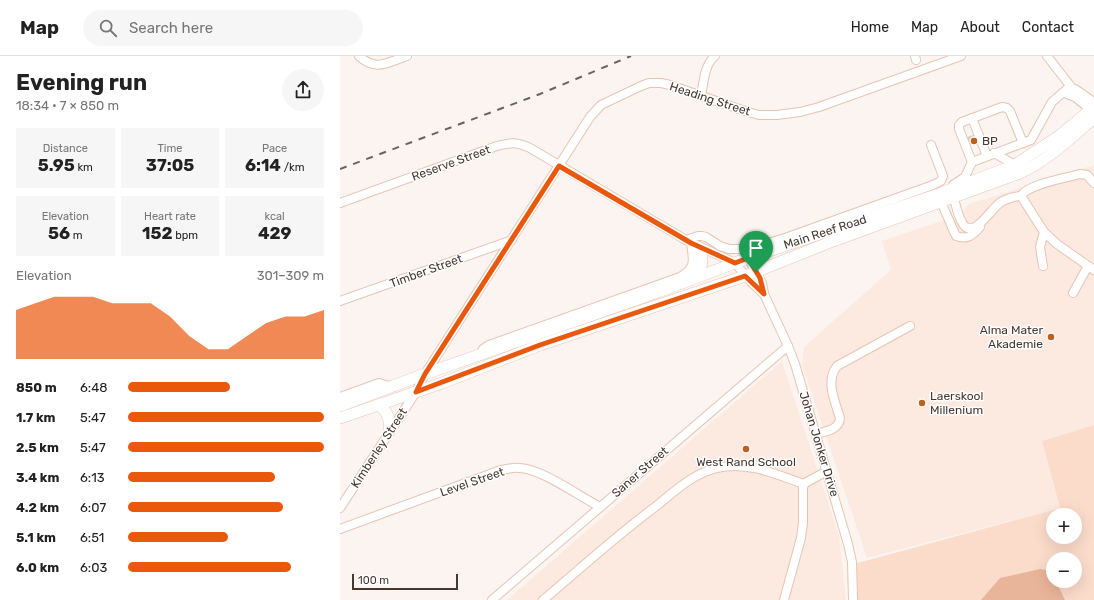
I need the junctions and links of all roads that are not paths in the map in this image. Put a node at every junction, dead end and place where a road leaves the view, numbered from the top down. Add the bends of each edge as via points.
1 (359, 56) edge
2 (407, 56) edge
3 (715, 56) edge
4 (961, 56) edge
5 (1047, 56) edge
6 (1072, 91) junction
7 (701, 95) junction
8 (1093, 110) edge
9 (972, 118) junction
10 (1023, 143) junction
11 (931, 145) dead end
12 (990, 155) junction
13 (972, 162) junction
14 (1015, 165) junction
15 (559, 166) junction
16 (1094, 183) edge
17 (1021, 196) junction
18 (940, 198) junction
19 (954, 198) junction
20 (340, 204) edge
21 (987, 217) junction
22 (1044, 232) junction
23 (512, 240) junction
24 (692, 244) junction
25 (748, 258) junction
26 (735, 263) junction
27 (1043, 266) dead end
28 (1091, 268) edge
29 (751, 274) junction
30 (694, 278) junction
31 (1073, 293) dead end
32 (340, 301) edge
33 (910, 326) dead end
34 (788, 346) junction
35 (480, 355) junction
36 (425, 374) junction
37 (393, 387) junction
38 (416, 392) junction
39 (340, 397) edge
40 (378, 405) junction
41 (340, 406) edge
42 (340, 418) edge
43 (389, 432) junction
44 (816, 434) junction
45 (827, 471) junction
46 (804, 484) junction
47 (600, 507) junction
48 (340, 508) edge
49 (340, 529) edge
50 (503, 596) edge
51 (492, 600) edge
52 (543, 600) edge
53 (784, 600) edge
54 (853, 600) edge

1 - 2 street via 366,63 378,66
3 - 7 street via 707,66
4 - 7 street, Heading Street via 800,112 777,115 753,114
5 - 6 street
6 - 8 street
6 - 10 street via 1065,90 1052,102 1034,137
7 - 15 street, Heading Street via 670,85 654,83 608,101 590,117
8 - 14 main road, Main Reef Road
8 - 19 main road, Main Reef Road via 1052,153 1034,166
9 - 10 street via 1002,107 1007,108
9 - 12 street via 978,137
9 - 13 street via 959,125
10 - 12 street
11 - 24 street via 943,176 941,181 933,185 786,238 748,249 729,249 702,236 698,236
12 - 13 street
12 - 14 street
13 - 18 street via 964,178
14 - 18 main road, Main Reef Road
15 - 20 street, Reserve Street via 522,144 507,143
15 - 23 street, Kimberley Street
15 - 24 street, Reserve Street
16 - 17 street via 1087,175 1080,174 1038,185 1026,190
17 - 21 street via 1001,202
17 - 22 street
18 - 19 main road, Main Reef Road
18 - 21 street via 957,237 972,236
18 - 25 main road, Main Reef Road
18 - 29 main road, Main Reef Road
19 - 21 street via 961,221 967,228 975,228
22 - 27 street via 1040,247
22 - 28 street
23 - 32 street, Timber Street
23 - 36 street, Kimberley Street
24 - 26 street, Reserve Street
24 - 30 main road via 702,263
24 - 35 street via 692,267 680,276 489,345
25 - 26 main road, Main Reef Road
25 - 29 street, Johan Jonker Drive
26 - 29 street, Johan Jonker Drive
26 - 30 main road, Main Reef Road
28 - 31 street
29 - 34 street, Johan Jonker Drive via 764,294
29 - 38 main road, Main Reef Road via 547,342
30 - 35 main road, Main Reef Road
33 - 44 street via 837,366 831,378 831,388 840,422 833,429
34 - 44 street, Johan Jonker Drive
34 - 47 street, Saner Street
35 - 36 main road, Main Reef Road
36 - 37 main road, Main Reef Road
36 - 38 street, Kimberley Street
37 - 39 street via 379,383
37 - 41 main road, Main Reef Road
38 - 40 main road, Main Reef Road
38 - 43 street, Kimberley Street
40 - 42 main road, Main Reef Road
40 - 43 main road via 388,415
43 - 48 street, Kimberley Street
44 - 45 street, Johan Jonker Drive
45 - 46 street
45 - 54 street, Johan Jonker Drive via 852,562
46 - 52 street via 765,471 739,466 722,467 698,474 634,523
46 - 53 street via 801,538
47 - 49 street, Level Street via 544,475 517,468 502,470
47 - 50 street, Saner Street
50 - 51 street, Saner Street

